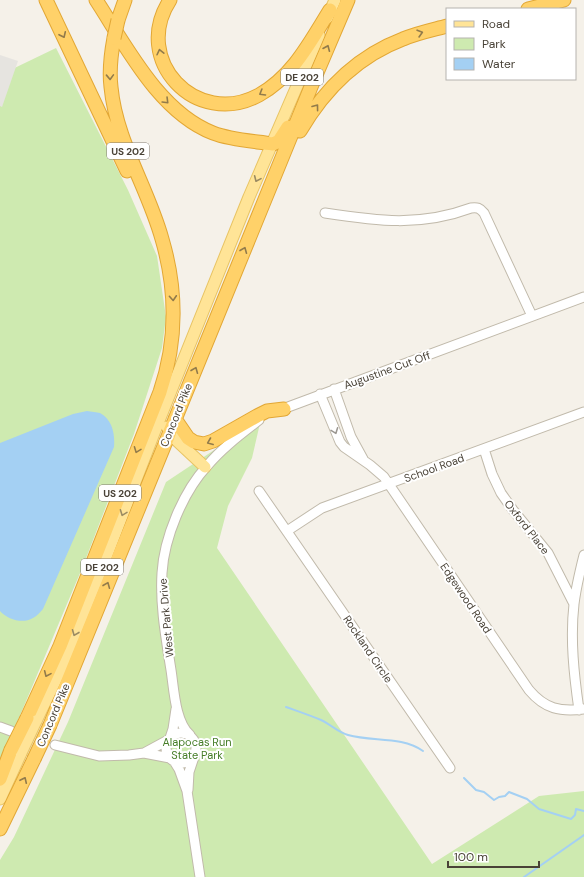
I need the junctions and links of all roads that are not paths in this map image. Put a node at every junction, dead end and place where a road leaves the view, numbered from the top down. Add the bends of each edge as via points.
1 (46, 0) edge
2 (96, 0) edge
3 (125, 0) edge
4 (170, 0) edge
5 (348, 0) edge
6 (564, 0) edge
7 (336, 8) edge
8 (532, 8) edge
9 (446, 26) edge
10 (313, 82) junction
11 (273, 144) junction
12 (280, 163) junction
13 (325, 213) dead end
14 (167, 260) junction
15 (584, 297) edge
16 (532, 316) junction
17 (334, 389) junction
18 (320, 394) junction
19 (284, 408) junction
20 (163, 411) junction
21 (583, 414) edge
22 (175, 419) junction
23 (169, 432) junction
24 (484, 449) junction
25 (364, 460) junction
26 (206, 467) junction
27 (388, 485) junction
28 (259, 491) dead end
29 (287, 530) junction
30 (584, 555) edge
31 (574, 604) junction
32 (176, 708) junction
33 (582, 709) edge
34 (32, 720) junction
35 (0, 727) edge
36 (11, 731) dead end
37 (190, 735) junction
38 (169, 739) junction
39 (55, 745) dead end
40 (16, 751) junction
41 (144, 753) junction
42 (195, 755) junction
43 (172, 759) junction
44 (0, 765) edge
45 (450, 768) dead end
46 (0, 779) edge
47 (187, 791) junction
48 (0, 799) edge
49 (14, 801) junction
50 (0, 829) edge
51 (0, 838) edge
52 (200, 877) edge

1 -> 14 highway
2 -> 11 highway via 147,79 171,106 212,133
3 -> 14 highway, US 202, bridge via 114,38 110,72 113,103 124,141 157,223
7 -> 4 highway via 299,61 285,76 257,96 234,104 219,104 198,99 185,91 171,77 162,62 158,35 161,18
5 - 7 highway, Concord Pike / DE 202
6 - 8 highway
10 -> 7 highway, Concord Pike / DE 202
7 - 11 main road, Concord Pike / DE 202
12 -> 9 highway, US 202 via 315,107 352,69 392,43
10 - 11 highway via 282,138
10 - 12 highway, Concord Pike / DE 202
11 -> 20 main road, Concord Pike / DE 202 via 246,203
22 -> 12 highway, Concord Pike / US 202
13 - 16 street via 390,221 431,219 476,207 484,213
14 -> 34 highway, US 202 via 172,287 174,325 165,380
15 - 16 street, Augustine Cut Off
16 - 17 street, Augustine Cut Off
17 - 18 street, Augustine Cut Off
17 - 25 street, Edgewood Road via 351,437
18 - 19 street, Augustine Cut Off
18 -> 25 street, Edgewood Road via 340,442
19 -> 22 highway via 267,411 204,444 188,438
19 - 26 street, Augustine Cut Off via 270,414 232,441
20 - 23 main road
20 -> 34 main road, Concord Pike / DE 202 via 60,671
21 - 24 street, School Road
22 - 23 highway, Concord Pike / US 202
23 - 26 main road
49 -> 23 highway, Concord Pike / US 202, bridge via 50,725
24 - 27 street, School Road
24 - 31 street, Oxford Place via 501,493 548,553
25 - 27 street, Edgewood Road via 378,471
26 - 32 street, West Park Drive via 180,508 170,536 162,572 164,625
27 - 29 street, School Road via 322,508
27 - 33 street, Edgewood Road via 529,690 548,706 562,710
28 - 29 street, Rockland Circle
29 - 45 street, Rockland Circle
30 - 31 street
31 - 33 street via 574,662
32 - 37 street, West Park Drive via 183,727
32 - 38 street, West Park Drive
34 - 40 highway, US 202, bridge
35 - 36 street
37 - 38 street via 180,733
37 - 42 street via 196,743
38 - 41 street
38 - 43 street via 166,748
39 - 41 street via 99,756
40 - 44 highway
40 - 46 highway
40 - 48 main road, Concord Pike
41 - 43 street
42 - 43 street via 181,763
42 - 47 street via 189,772
43 - 47 street
47 - 52 street
49 - 50 highway, Concord Pike / US 202
49 - 51 highway

